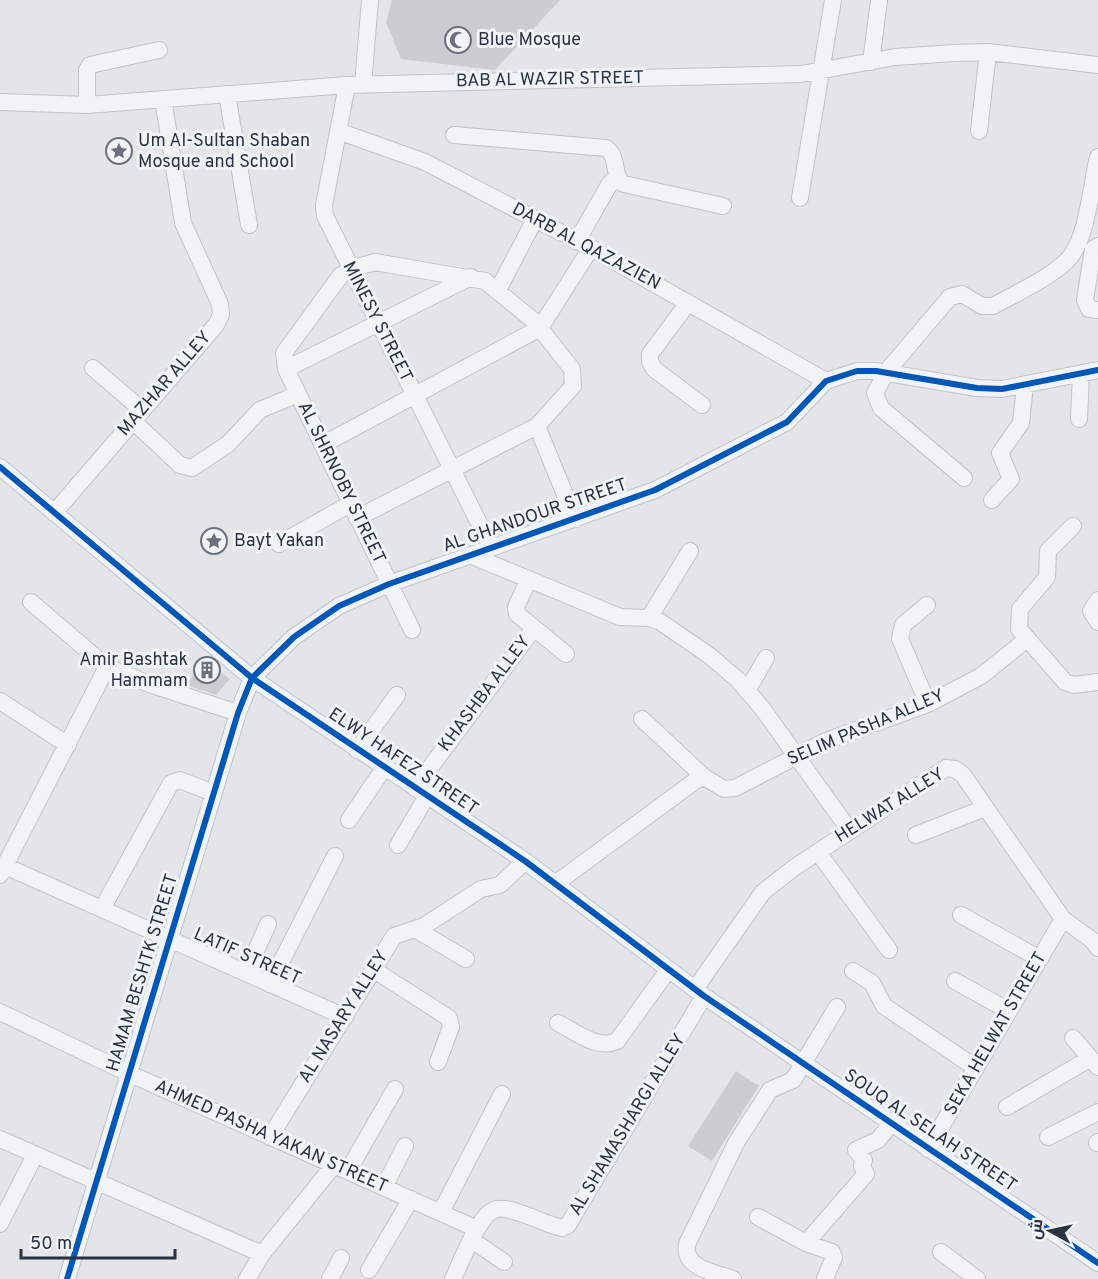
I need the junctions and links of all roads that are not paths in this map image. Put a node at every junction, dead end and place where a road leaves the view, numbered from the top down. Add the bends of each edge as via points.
1 (370, 0) edge
2 (833, 0) edge
3 (879, 0) edge
4 (159, 50) dead end
5 (988, 52) junction
6 (871, 62) junction
7 (1098, 65) edge
8 (821, 72) junction
9 (355, 85) junction
10 (227, 94) junction
11 (163, 99) junction
12 (0, 102) edge
13 (87, 105) junction
14 (338, 131) junction
15 (979, 131) dead end
16 (454, 135) dead end
17 (1098, 157) edge
18 (617, 177) junction
19 (800, 198) dead end
20 (723, 206) dead end
21 (535, 219) junction
22 (249, 225) dead end
23 (584, 245) junction
24 (1098, 246) edge
25 (351, 269) junction
26 (471, 277) junction
27 (498, 290) junction
28 (688, 303) junction
29 (1098, 310) edge
30 (379, 323) junction
31 (540, 328) junction
32 (93, 368) dead end
33 (286, 369) junction
34 (1098, 370) edge
35 (887, 371) junction
36 (1080, 374) junction
37 (826, 381) junction
38 (1025, 385) junction
39 (298, 394) junction
40 (414, 395) junction
41 (702, 405) dead end
42 (138, 416) junction
43 (1079, 419) dead end
44 (537, 426) junction
45 (322, 445) junction
46 (0, 467) edge
47 (452, 470) junction
48 (964, 478) dead end
49 (992, 500) dead end
50 (354, 511) junction
51 (54, 513) junction
52 (575, 519) junction
53 (1073, 526) dead end
54 (279, 544) dead end
55 (491, 547) junction
56 (690, 551) dead end
57 (470, 555) junction
58 (529, 579) junction
59 (389, 584) junction
60 (1098, 600) edge
61 (31, 602) dead end
62 (927, 605) dead end
63 (649, 618) junction
64 (1098, 622) edge
65 (534, 628) junction
66 (412, 630) dead end
67 (1026, 640) junction
68 (566, 654) dead end
69 (766, 657) dead end
70 (107, 667) junction
71 (252, 678) junction
72 (1098, 682) edge
73 (747, 691) junction
74 (397, 695) dead end
75 (0, 700) edge
76 (928, 704) junction
77 (238, 713) junction
78 (642, 719) dead end
79 (68, 745) junction
80 (357, 750) junction
81 (796, 756) junction
82 (384, 768) junction
83 (704, 777) junction
84 (421, 792) junction
85 (213, 793) junction
86 (986, 808) junction
87 (350, 820) dead end
88 (850, 831) junction
89 (916, 834) dead end
90 (399, 845) dead end
91 (819, 852) junction
92 (335, 856) dead end
93 (525, 861) junction
94 (2, 871) edge
95 (555, 884) junction
96 (102, 909) junction
97 (961, 915) dead end
98 (1063, 919) junction
99 (268, 924) dead end
100 (416, 929) junction
101 (168, 939) junction
102 (1098, 948) edge
103 (889, 950) dead end
104 (466, 959) dead end
105 (1040, 959) junction
106 (669, 969) junction
107 (374, 970) junction
108 (853, 971) dead end
109 (246, 973) junction
110 (955, 981) dead end
111 (270, 984) junction
112 (700, 992) junction
113 (837, 1007) dead end
114 (1009, 1011) junction
115 (0, 1012) edge
116 (345, 1017) junction
117 (558, 1023) dead end
118 (1073, 1038) dead end
119 (438, 1062) dead end
120 (804, 1063) junction
121 (1094, 1063) edge
122 (976, 1068) junction
123 (128, 1073) junction
124 (395, 1089) dead end
125 (502, 1094) dead end
126 (1007, 1107) dead end
127 (1098, 1112) edge
128 (891, 1124) junction
129 (270, 1137) junction
130 (1047, 1137) dead end
131 (0, 1138) edge
132 (405, 1146) dead end
133 (928, 1149) junction
134 (35, 1155) junction
135 (341, 1168) junction
136 (97, 1182) junction
137 (384, 1187) junction
138 (411, 1199) junction
139 (441, 1212) junction
140 (758, 1217) dead end
141 (0, 1224) edge
142 (474, 1234) junction
143 (806, 1243) junction
144 (941, 1252) dead end
145 (262, 1254) junction
146 (341, 1257) dead end
147 (504, 1262) dead end
148 (1098, 1263) edge
149 (369, 1270) dead end
150 (67, 1279) edge
151 (247, 1279) edge
152 (330, 1279) edge
153 (453, 1279) edge
154 (733, 1279) edge
155 (825, 1279) edge
156 (977, 1279) edge

1 - 9 street, MINESY STREET
2 - 8 street
3 - 6 street
4 - 13 street via 90,65
5 - 6 street, BAB AL WAZIR STREET
5 - 7 street, BAB AL WAZIR STREET
5 - 15 street
6 - 8 street, BAB AL WAZIR STREET
8 - 9 street, BAB AL WAZIR STREET
8 - 19 street
9 - 10 street, BAB AL WAZIR STREET
9 - 14 street, MINESY STREET
10 - 11 street, BAB AL WAZIR STREET
10 - 22 street
11 - 13 street, BAB AL WAZIR STREET
11 - 42 street, MAZHAR ALLEY via 183,223 220,304 221,315
12 - 13 street, BAB AL WAZIR STREET
14 - 21 street, DARB AL QAZAZIEN via 425,162
14 - 25 street, MINESY STREET via 325,216
16 - 18 street via 600,147 614,157
17 - 35 street via 1079,240 1071,256 1058,268 993,306 982,306 962,294 950,297
18 - 20 street via 624,184
18 - 23 street via 609,185
21 - 23 street, DARB AL QAZAZIEN
21 - 27 street
23 - 28 street, DARB AL QAZAZIEN
23 - 31 street
24 - 29 street via 1093,249 1085,300 1089,309
25 - 26 street via 375,262
25 - 30 street, MINESY STREET
25 - 33 street via 341,275 286,348
26 - 27 street
26 - 30 street
27 - 31 street
28 - 37 street, DARB AL QAZAZIEN
28 - 41 street via 649,358 654,369
30 - 33 street
30 - 40 street, MINESY STREET
31 - 40 street
31 - 44 street via 572,369 574,380 570,391
32 - 42 street
33 - 39 street, AL SHRNOBY STREET
34 - 36 street
35 - 37 street via 857,371
35 - 38 street via 977,388
35 - 48 street via 875,393 881,408
36 - 38 street
36 - 43 street
37 - 52 street, AL GHANDOUR STREET via 787,422 655,490
38 - 49 street via 1021,423 1000,453 1011,479
39 - 42 street via 260,410 228,444 198,466 186,467 176,461
39 - 45 street, AL SHRNOBY STREET
40 - 45 street
40 - 47 street, MINESY STREET
42 - 51 street, MAZHAR ALLEY
44 - 47 street
44 - 52 street
45 - 50 street, AL SHRNOBY STREET
46 - 51 street, ELWY HAFEZ STREET
47 - 50 street
47 - 55 street, MINESY STREET
50 - 54 street
50 - 59 street, AL SHRNOBY STREET
51 - 71 street, ELWY HAFEZ STREET
52 - 55 street, AL GHANDOUR STREET
53 - 67 street via 1048,551 1046,581 1020,609 1019,629
55 - 57 street, AL GHANDOUR STREET
56 - 63 street
57 - 58 street
57 - 59 street, AL GHANDOUR STREET
58 - 63 street via 620,617
58 - 65 street via 516,611
59 - 66 street, AL SHRNOBY STREET
59 - 71 street, AL GHANDOUR STREET via 339,606 294,637
60 - 64 street via 1091,611
61 - 70 street
62 - 76 street via 903,625 900,639
63 - 73 street via 710,656
65 - 68 street
65 - 84 street, KHASHBA ALLEY
67 - 72 street via 1065,682
67 - 76 street, SELIM PASHA ALLEY via 981,676
69 - 73 street
70 - 77 street
70 - 79 street
71 - 77 street, HAMAM BESHTK STREET
71 - 80 street, ELWY HAFEZ STREET
73 - 81 street
74 - 80 street
75 - 79 street
76 - 81 street, SELIM PASHA ALLEY
77 - 85 street, HAMAM BESHTK STREET
78 - 83 street
79 - 94 street
80 - 82 street, ELWY HAFEZ STREET
81 - 83 street, SELIM PASHA ALLEY via 729,790
81 - 88 street
82 - 84 street, ELWY HAFEZ STREET
82 - 87 street
83 - 95 street
84 - 90 street, KHASHBA ALLEY
84 - 93 street, ELWY HAFEZ STREET
85 - 96 street via 180,780 171,783
85 - 101 street, HAMAM BESHTK STREET
86 - 88 street, HELWAT ALLEY via 959,772 946,768
86 - 89 street
86 - 98 street, HELWAT ALLEY
88 - 91 street, HELWAT ALLEY
91 - 103 street
91 - 112 street, HELWAT ALLEY via 763,892
92 - 111 street
93 - 95 street, ELWY HAFEZ STREET
93 - 100 street, AL NASARY ALLEY via 500,885 480,889
94 - 96 street, LATIF STREET
95 - 106 street, ELWY HAFEZ STREET
96 - 101 street, LATIF STREET
97 - 105 street
98 - 102 street, HELWAT ALLEY
98 - 105 street, SEKA HELWAT STREET
99 - 109 street
100 - 104 street
100 - 107 street, AL NASARY ALLEY via 394,936
101 - 109 street, LATIF STREET
101 - 123 street, HAMAM BESHTK STREET
105 - 114 street, SEKA HELWAT STREET
106 - 112 street, ELWY HAFEZ STREET
106 - 117 street via 617,1041 596,1042
107 - 116 street, AL NASARY ALLEY
107 - 119 street via 450,1018 451,1027
108 - 122 street via 872,983 884,1006
109 - 111 street, LATIF STREET
110 - 114 street
111 - 116 street, LATIF STREET
112 - 120 street, ELWY HAFEZ STREET
112 - 142 street, AL SHAMASHARGI ALLEY via 568,1225 562,1228 495,1209 487,1213
113 - 120 street
114 - 122 street, SEKA HELWAT STREET
115 - 123 street, AHMED PASHA YAKAN STREET
116 - 129 street, AL NASARY ALLEY
118 - 121 street
120 - 128 street, SOUQ AL SELAH STREET
120 - 154 street via 793,1080 770,1090 736,1143 687,1244 688,1258 695,1265
121 - 126 street
122 - 133 street, SEKA HELWAT STREET
123 - 129 street, AHMED PASHA YAKAN STREET
123 - 136 street, HAMAM BESHTK STREET
124 - 135 street
125 - 139 street
127 - 130 street
128 - 133 street, SOUQ AL SELAH STREET
128 - 143 street via 878,1140 856,1150 864,1160 866,1174
129 - 135 street, AHMED PASHA YAKAN STREET
131 - 134 street
132 - 137 street
133 - 148 street, SOUQ AL SELAH STREET
134 - 136 street
134 - 141 street
135 - 137 street, AHMED PASHA YAKAN STREET
135 - 145 street
136 - 145 street
136 - 150 street, HAMAM BESHTK STREET
137 - 138 street, AHMED PASHA YAKAN STREET
138 - 139 street, AHMED PASHA YAKAN STREET
138 - 149 street
139 - 142 street, AHMED PASHA YAKAN STREET
140 - 143 street
142 - 147 street, AHMED PASHA YAKAN STREET
142 - 153 street
143 - 155 street via 833,1254
144 - 156 street
145 - 151 street
146 - 152 street

